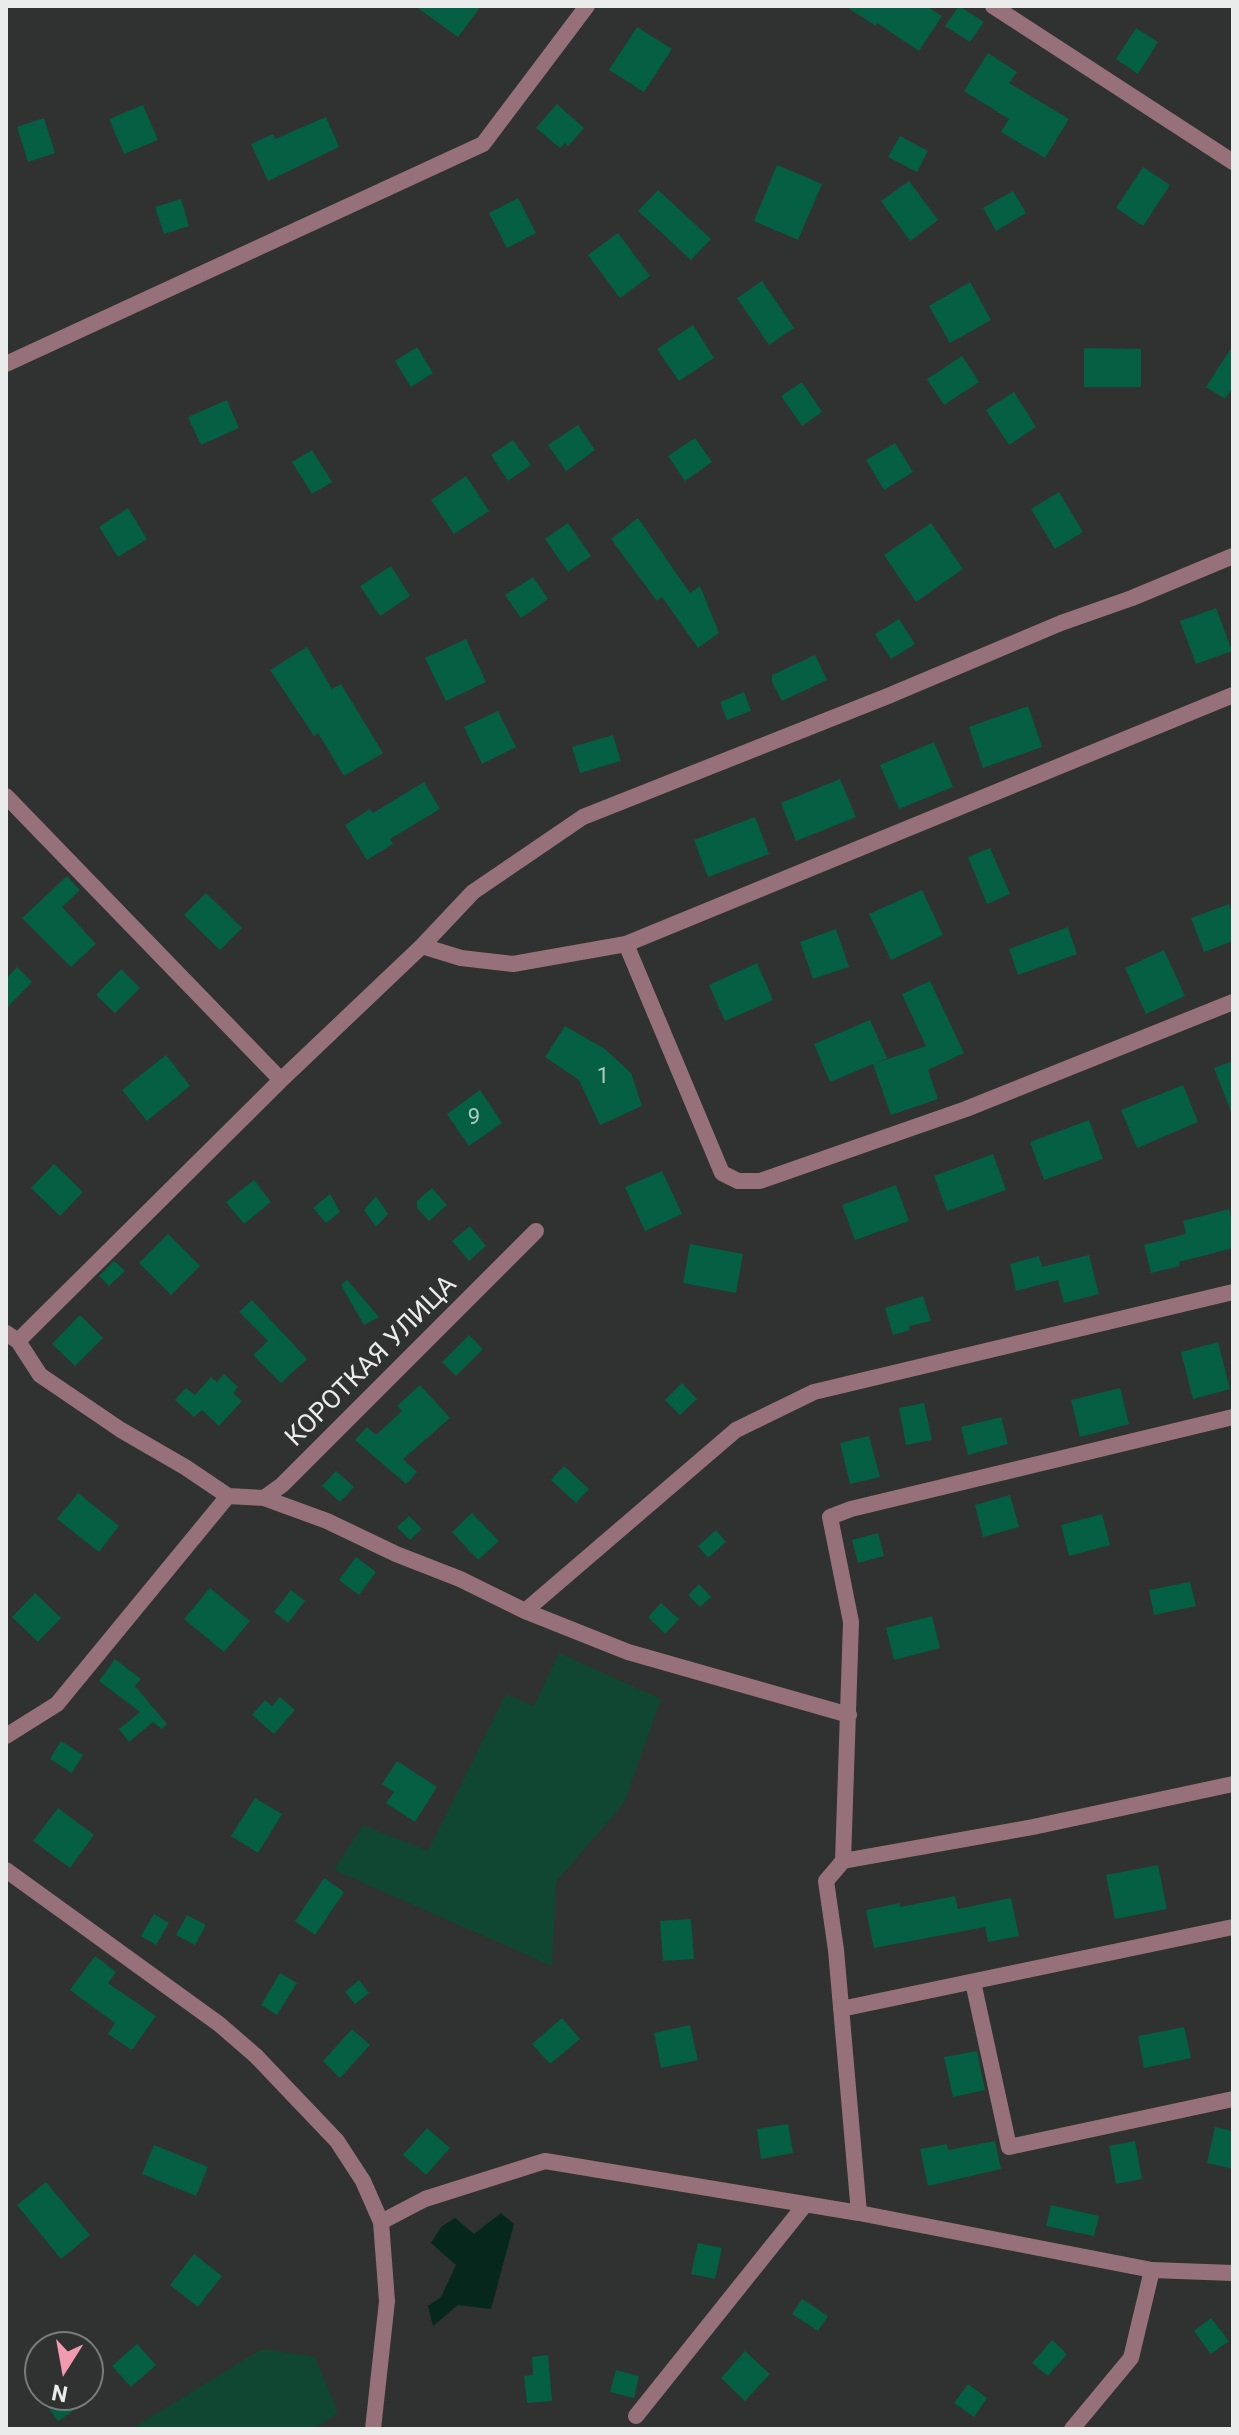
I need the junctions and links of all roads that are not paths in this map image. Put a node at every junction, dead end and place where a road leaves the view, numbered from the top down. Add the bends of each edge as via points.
1 (587, 6) edge
2 (993, 6) edge
3 (1233, 162) edge
4 (6, 364) edge
5 (1233, 556) edge
6 (1233, 695) edge
7 (6, 796) edge
8 (626, 944) junction
9 (422, 946) junction
10 (1233, 1002) edge
11 (281, 1080) junction
12 (536, 1231) dead end
13 (1233, 1292) edge
14 (12, 1337) edge
15 (1233, 1417) edge
16 (228, 1496) junction
17 (264, 1498) junction
18 (525, 1611) junction
19 (849, 1715) junction
20 (6, 1736) edge
21 (1233, 1784) edge
22 (843, 1861) junction
23 (6, 1870) edge
24 (1233, 1927) edge
25 (973, 1982) junction
26 (841, 2009) junction
27 (1233, 2099) edge
28 (804, 2206) junction
29 (859, 2213) junction
30 (381, 2222) junction
31 (1152, 2270) junction
32 (1232, 2274) edge
33 (636, 2416) dead end
34 (373, 2429) edge
35 (1072, 2429) edge

1 - 4 street via 483,144
2 - 3 street
5 - 9 street via 583,817 473,892
6 - 8 street
7 - 11 street
8 - 9 street via 513,964 461,958
8 - 10 street via 722,1173 738,1181 760,1181 966,1109
9 - 11 street
11 - 14 street
12 - 17 street, КОРОТКАЯ УЛИЦА
13 - 18 street via 814,1392 736,1430
14 - 16 street via 40,1375
15 - 19 street via 830,1517 851,1622
16 - 17 street
16 - 20 street via 57,1704
17 - 18 street
18 - 19 street via 628,1652
19 - 22 street
21 - 22 street
22 - 26 street via 826,1881
23 - 30 street via 146,1969 256,2056 337,2141
24 - 25 street
25 - 26 street
25 - 27 street via 1009,2147
26 - 29 street
28 - 29 street
28 - 30 street via 545,2161 425,2199
28 - 33 street
29 - 31 street
30 - 34 street via 387,2301
31 - 32 street
31 - 35 street via 1131,2358

